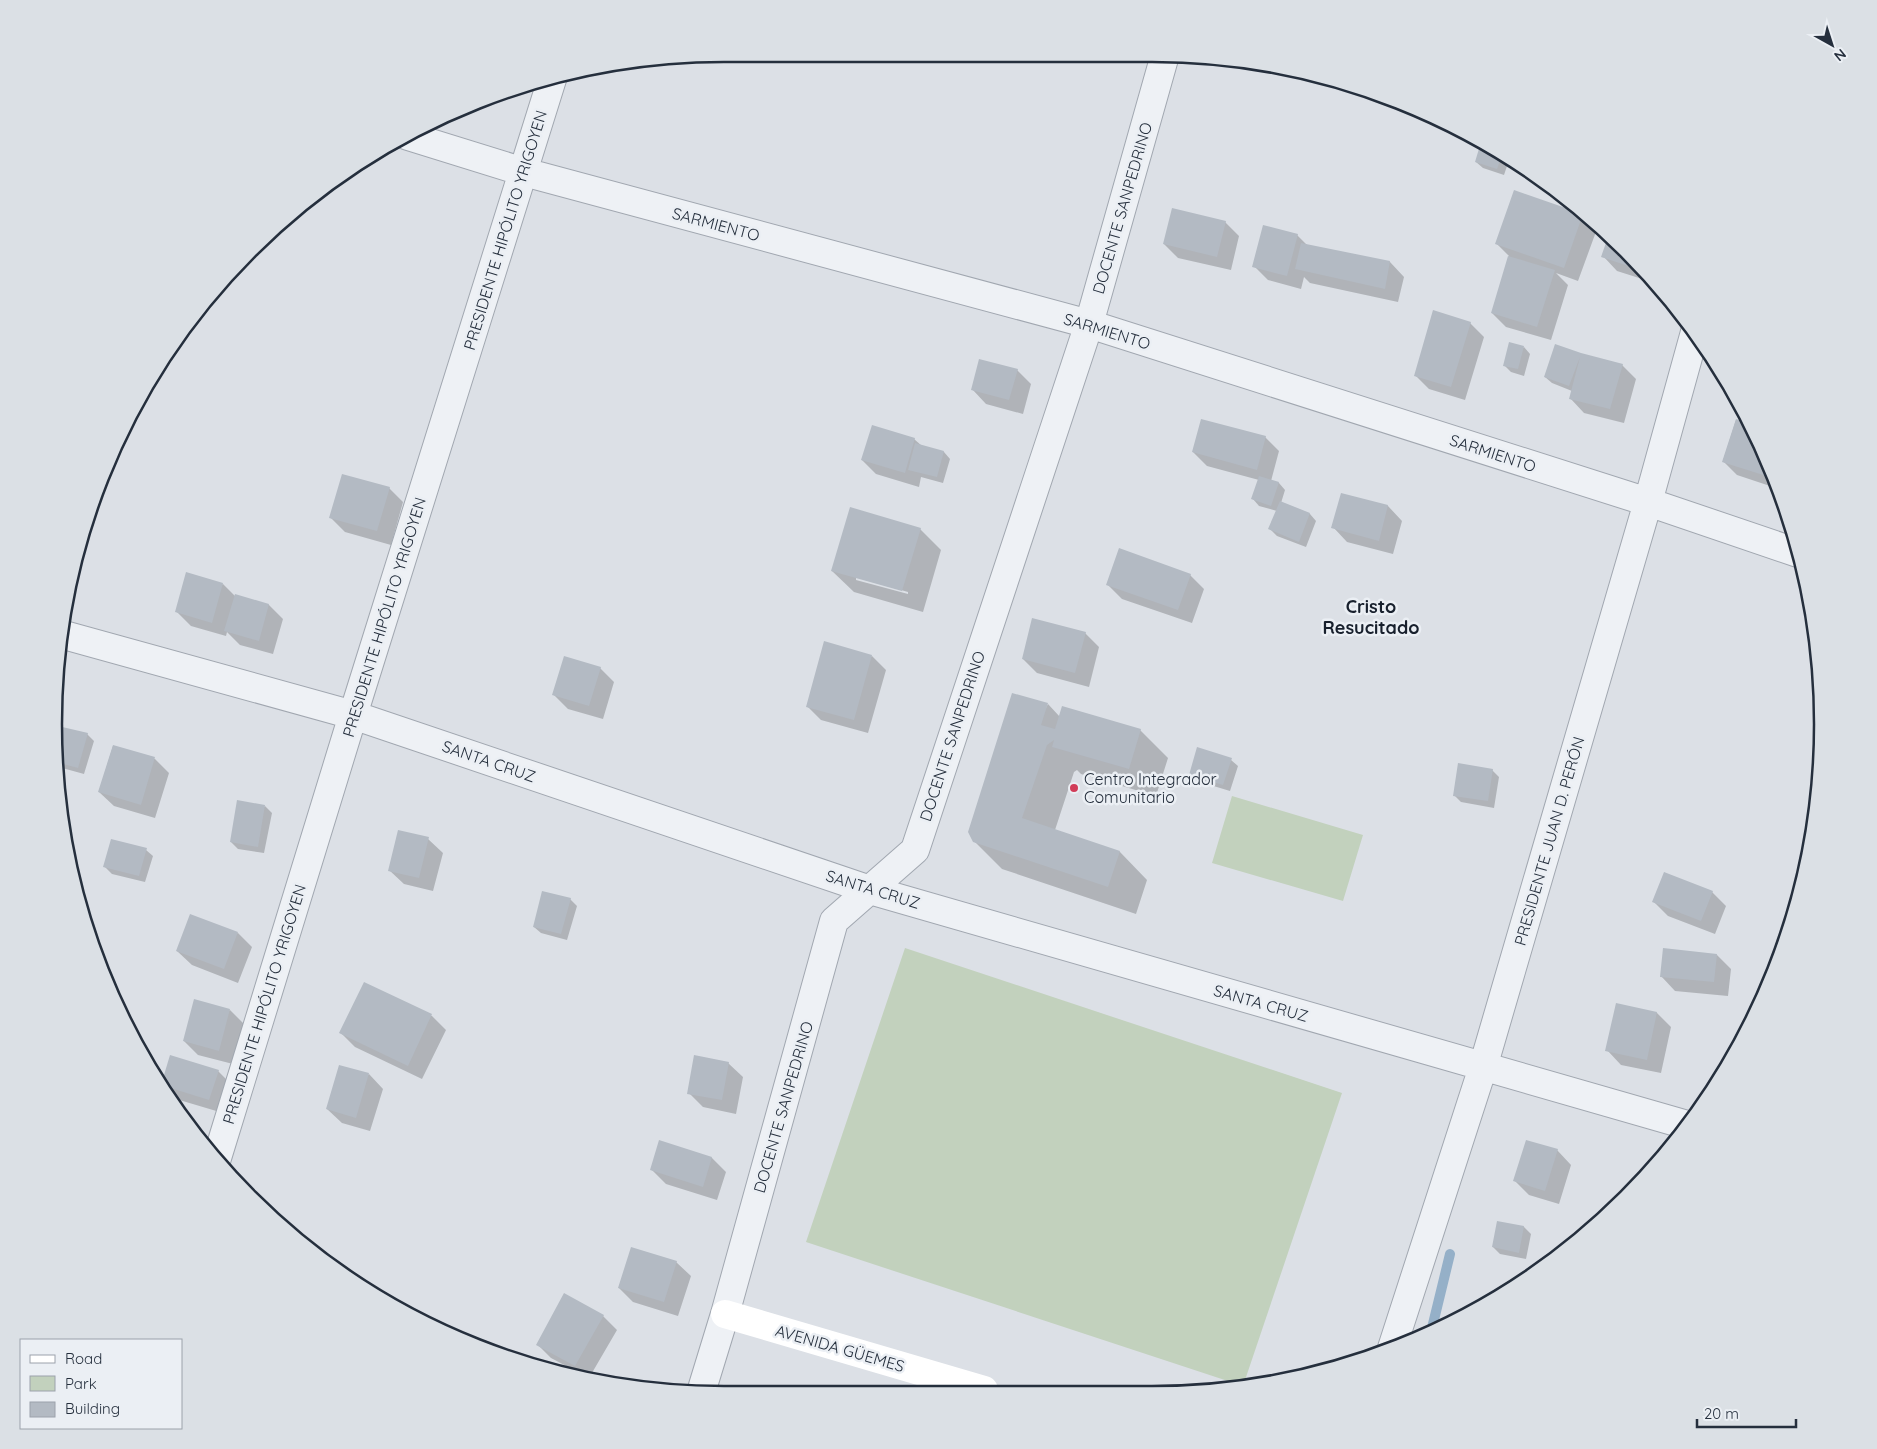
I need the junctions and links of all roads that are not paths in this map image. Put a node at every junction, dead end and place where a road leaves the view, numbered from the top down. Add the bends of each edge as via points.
1 (1163, 62) edge
2 (550, 86) edge
3 (417, 139) edge
4 (524, 172) junction
5 (1089, 324) junction
6 (1692, 342) edge
7 (1648, 502) junction
8 (1791, 550) edge
9 (68, 637) edge
10 (353, 715) junction
11 (870, 890) junction
12 (1483, 1067) junction
13 (1681, 1123) edge
14 (219, 1152) edge
15 (725, 1314) junction
16 (1395, 1340) edge
17 (703, 1386) edge
18 (970, 1386) edge

1 - 5 street, DOCENTE SANPEDRINO
2 - 4 street, PRESIDENTE HIPÓLITO YRIGOYEN
3 - 4 street, SARMIENTO
4 - 5 street, SARMIENTO
4 - 10 street, PRESIDENTE HIPÓLITO YRIGOYEN
5 - 7 street, SARMIENTO
5 - 11 street, DOCENTE SANPEDRINO via 914,850
6 - 7 street, PRESIDENTE JUAN D. PERÓN
7 - 8 street, SARMIENTO
7 - 12 street, PRESIDENTE JUAN D. PERÓN
9 - 10 street, SANTA CRUZ
10 - 11 street, SANTA CRUZ
10 - 14 street, PRESIDENTE HIPÓLITO YRIGOYEN
11 - 12 street, SANTA CRUZ
11 - 15 street, DOCENTE SANPEDRINO via 834,921
12 - 13 street, SANTA CRUZ
12 - 16 street, PRESIDENTE JUAN D. PERÓN
15 - 17 street, DOCENTE SANPEDRINO
15 - 18 main road, AVENIDA GÜEMES

